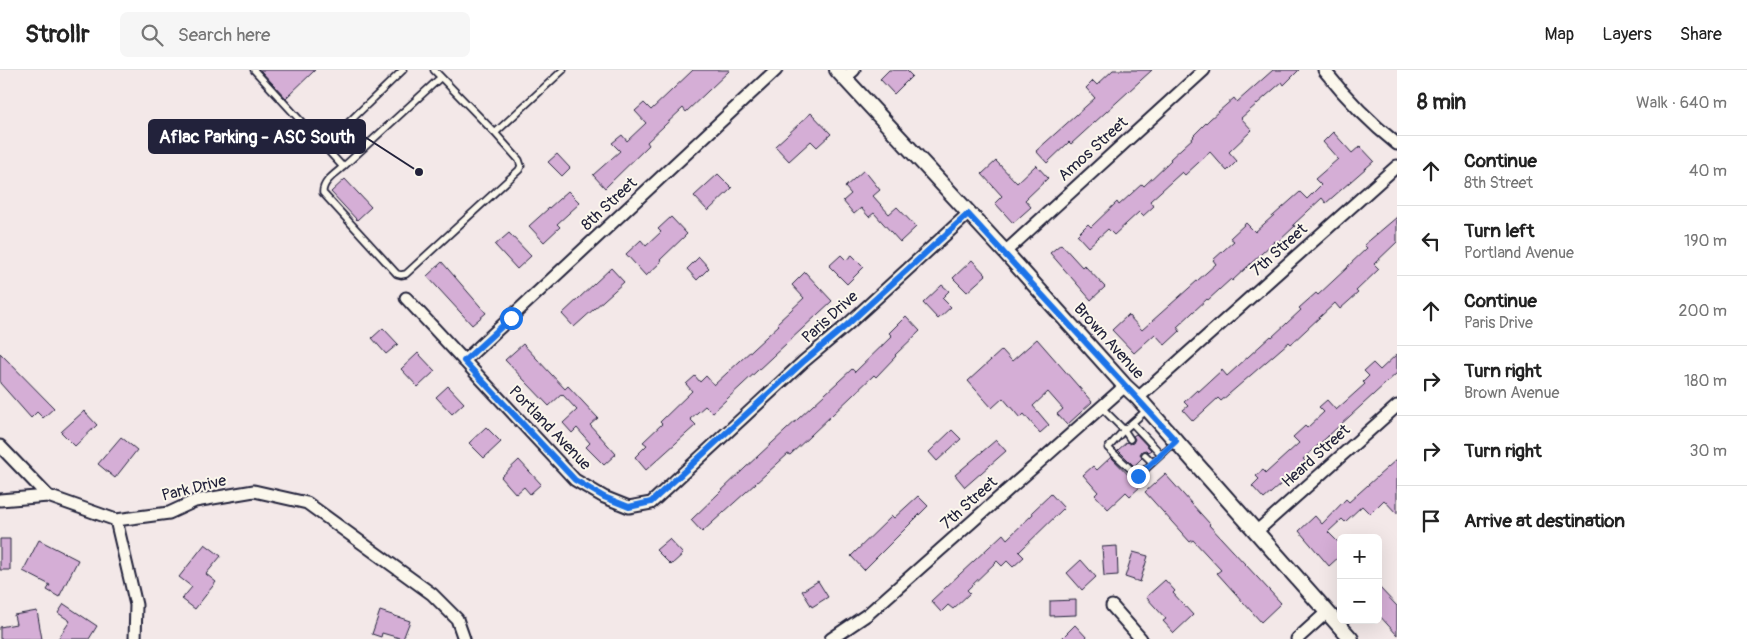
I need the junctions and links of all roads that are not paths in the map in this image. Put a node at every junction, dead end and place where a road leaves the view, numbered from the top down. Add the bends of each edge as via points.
1 (254, 70) edge
2 (403, 70) edge
3 (434, 70) edge
4 (563, 70) edge
5 (776, 70) edge
6 (1204, 70) edge
7 (1324, 70) edge
8 (845, 73) edge
9 (441, 77) junction
10 (495, 133) junction
11 (1397, 144) edge
12 (324, 146) junction
13 (1397, 166) edge
14 (343, 167) junction
15 (968, 214) junction
16 (1005, 252) junction
17 (406, 298) dead end
18 (464, 361) junction
19 (1125, 386) junction
20 (1138, 398) junction
21 (1397, 406) edge
22 (1101, 407) junction
23 (1148, 409) junction
24 (1132, 423) junction
25 (1124, 430) junction
26 (1130, 439) dead end
27 (1176, 441) junction
28 (714, 444) joint
29 (0, 446) edge
30 (1161, 454) junction
31 (1145, 455) dead end
32 (1152, 462) junction
33 (48, 496) junction
34 (0, 500) edge
35 (116, 520) junction
36 (1257, 530) junction
37 (1112, 606) dead end
38 (1327, 612) junction
39 (135, 639) edge
40 (464, 639) edge
41 (832, 639) edge
42 (1141, 639) edge
43 (1297, 639) edge
44 (1351, 639) edge

1 - 12 lane
2 - 12 lane
3 - 9 lane
4 - 10 lane
5 - 18 street, 8th Street
6 - 16 street, Amos Street
7 - 11 street via 1372,125
8 - 15 street, Brown Avenue
9 - 10 lane
9 - 14 lane
10 - 14 lane via 521,166 406,274 397,274 323,193 325,183
12 - 14 lane
13 - 20 street, 7th Street
15 - 16 street, Brown Avenue
15 - 28 street, Paris Drive
16 - 19 street, Brown Avenue
17 - 18 street, Portland Avenue
18 - 28 street, Portland Avenue via 575,480 629,507 651,502
19 - 20 street, Brown Avenue
19 - 22 street, 7th Street
20 - 23 street, Brown Avenue
21 - 36 street, Heard Street
22 - 25 lane
22 - 41 street, 7th Street via 868,614
23 - 24 lane
23 - 27 street, Brown Avenue
24 - 25 lane
24 - 30 lane
25 - 26 lane
25 - 32 lane via 1108,448 1138,476
27 - 30 lane
27 - 36 street, Brown Avenue
29 - 33 street
30 - 32 lane
31 - 32 lane
33 - 34 street, Park Drive
33 - 35 street, Park Drive
35 - 39 street via 136,606
35 - 40 street, Park Drive via 169,513 195,502 254,491 307,503 432,594 457,619
36 - 38 street, Brown Avenue
37 - 42 street
38 - 43 street
38 - 44 street, Brown Avenue

